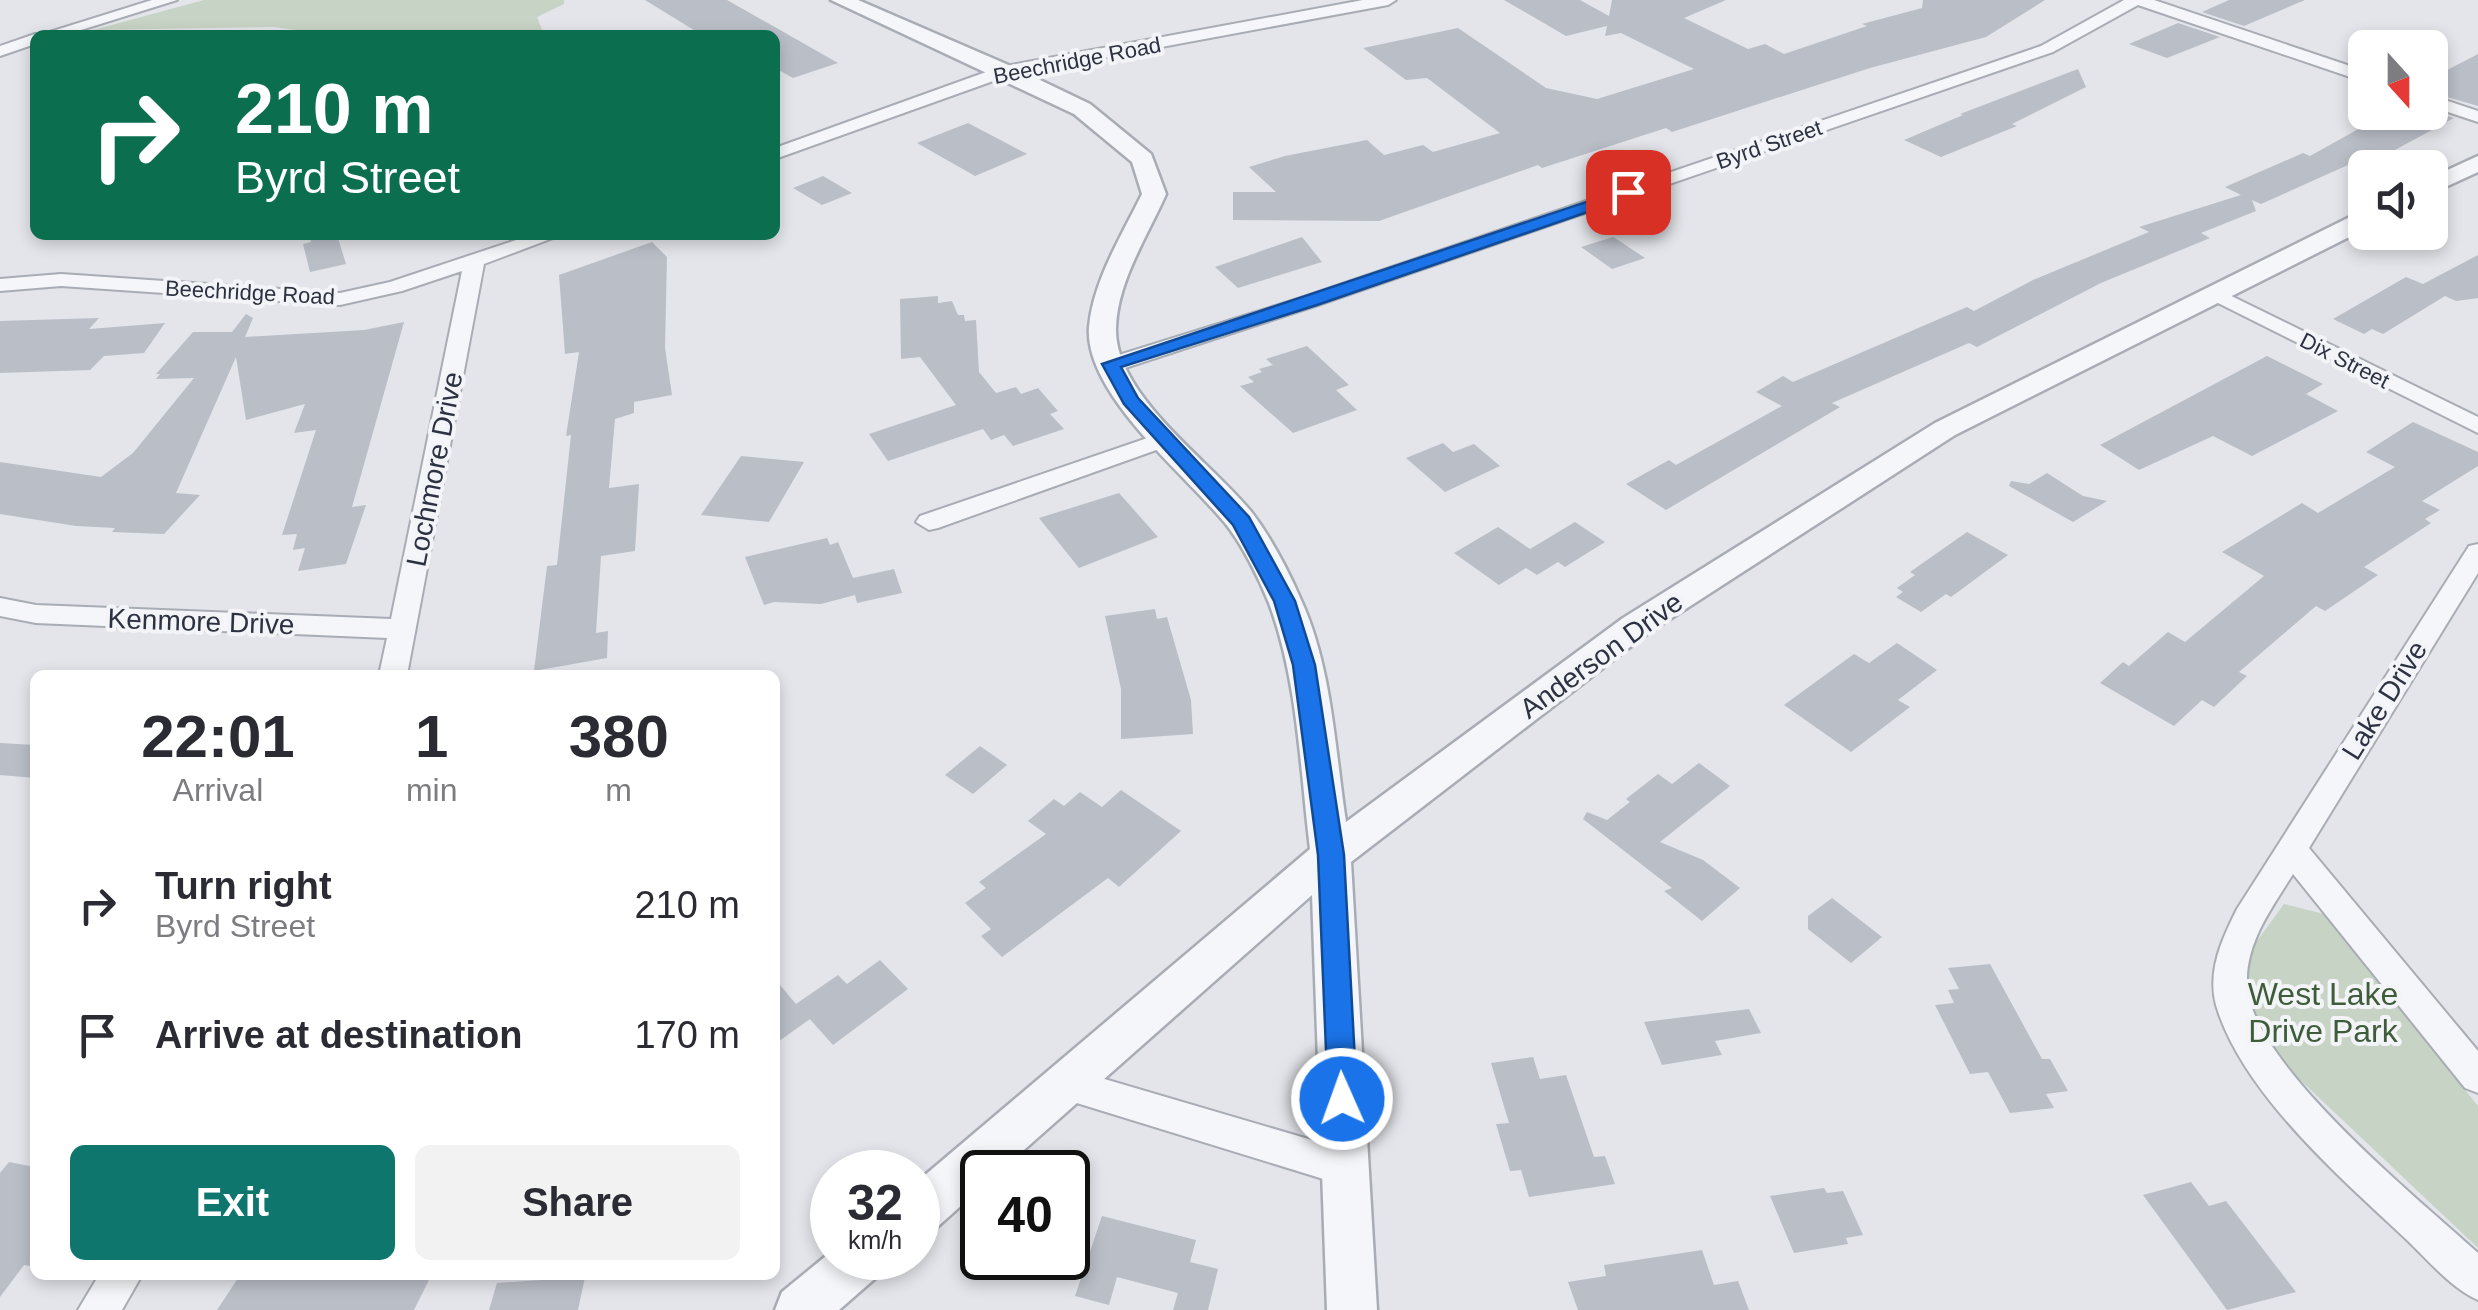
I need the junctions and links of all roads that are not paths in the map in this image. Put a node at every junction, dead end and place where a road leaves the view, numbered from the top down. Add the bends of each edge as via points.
1 (170, 0) edge
2 (842, 0) edge
3 (1388, 0) edge
4 (2137, 0) edge
5 (65, 30) edge
6 (30, 41) edge
7 (0, 50) edge
8 (1006, 71) junction
9 (2348, 71) edge
10 (2448, 106) edge
11 (2478, 116) edge
12 (780, 152) edge
13 (2478, 164) edge
14 (2448, 178) edge
15 (2348, 227) edge
16 (537, 240) edge
17 (474, 262) junction
18 (0, 285) edge
19 (2212, 294) junction
20 (1111, 364) junction
21 (2478, 426) edge
22 (1165, 439) junction
23 (929, 522) dead end
24 (2478, 552) edge
25 (0, 607) edge
26 (404, 629) junction
27 (394, 670) edge
28 (2291, 849) junction
29 (1331, 855) junction
30 (2478, 1077) edge
31 (1067, 1084) junction
32 (1346, 1168) junction
33 (940, 1193) edge
34 (119, 1280) edge
35 (836, 1280) edge
36 (2478, 1280) edge
37 (98, 1310) edge
38 (800, 1310) edge
39 (1352, 1310) edge

1 - 5 street
2 - 8 street
3 - 8 street, Beechridge Road
4 - 9 street
4 - 20 street, Byrd Street via 2047,49 1311,302
6 - 7 street
8 - 12 street, Beechridge Road
8 - 20 street via 1082,109 1144,159 1154,194 1112,285 1102,330
10 - 11 street
13 - 14 street
15 - 19 street, Anderson Drive
16 - 17 street, Beechridge Road
17 - 18 street, Beechridge Road via 340,300 61,280
17 - 26 street, Lochmore Drive
19 - 21 street, Dix Street
19 - 29 street, Anderson Drive via 1929,439 1635,626
20 - 22 street via 1130,400
22 - 23 street
22 - 29 street via 1242,521 1284,601 1304,665
24 - 28 street, Lake Drive
25 - 26 street, Kenmore Drive via 36,614
26 - 27 street, Lochmore Drive
28 - 30 street
28 - 36 street, Lake Drive via 2230,960 2233,1004 2245,1035 2354,1162
29 - 31 street, Anderson Drive
29 - 32 street
31 - 32 street
31 - 33 street, Anderson Drive
32 - 39 street
34 - 37 street
35 - 38 street

